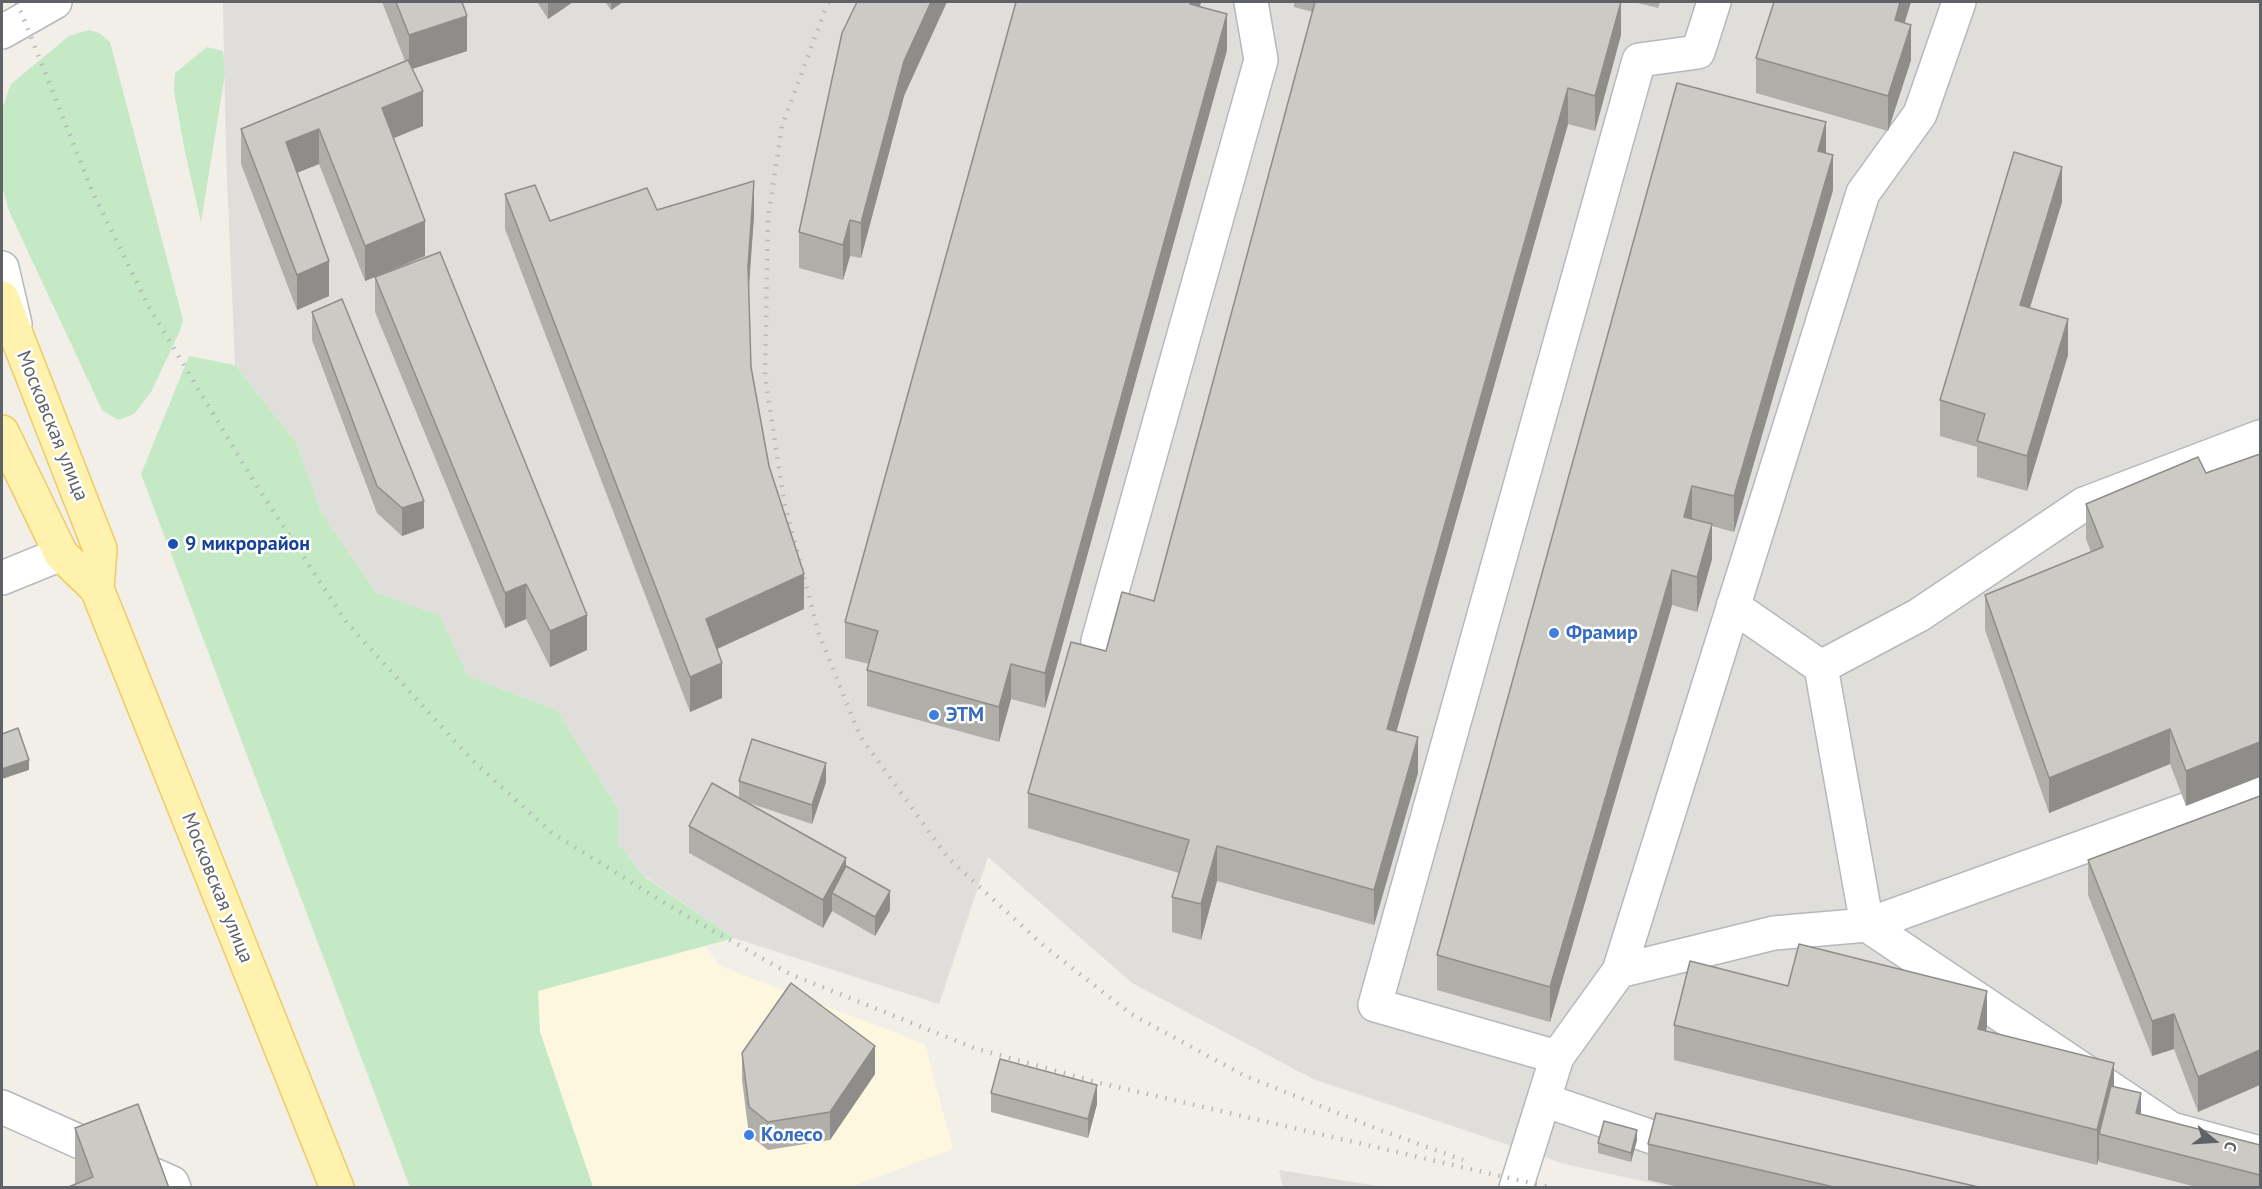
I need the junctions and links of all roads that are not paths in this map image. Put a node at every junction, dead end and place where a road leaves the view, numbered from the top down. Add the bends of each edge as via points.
1 (55, 2) edge
2 (1251, 2) edge
3 (1714, 2) edge
4 (1959, 2) edge
5 (5, 27) edge
6 (2, 56) edge
7 (2, 268) edge
8 (2, 298) edge
9 (18, 340) junction
10 (2, 432) edge
11 (2260, 437) edge
12 (61, 554) junction
13 (2, 578) edge
14 (97, 589) junction
15 (1733, 606) junction
16 (1098, 641) dead end
17 (1821, 667) junction
18 (2260, 783) edge
19 (1867, 925) junction
20 (1618, 971) junction
21 (1557, 1057) junction
22 (1544, 1100) junction
23 (2, 1107) edge
24 (1721, 1153) edge
25 (2260, 1153) edge
26 (174, 1188) edge
27 (337, 1188) edge
28 (1516, 1188) edge

1 - 5 street
2 - 16 street via 1261,60
3 - 21 street via 1698,52 1639,60 1375,1005
4 - 15 street via 1920,114 1863,193
5 - 6 street
7 - 9 street
8 - 9 main road, Московская улица
9 - 14 main road, Московская улица via 100,549
10 - 12 main road, Московская улица
11 - 17 street via 2084,504 1919,615
12 - 13 street
12 - 14 main road, Московская улица
14 - 27 main road, Московская улица
15 - 17 street
15 - 20 street
17 - 19 street
18 - 19 street
19 - 20 street via 1774,933
19 - 25 street via 2170,1130
20 - 21 street
21 - 22 street
22 - 24 street via 1652,1137
22 - 28 street
23 - 26 street via 172,1183

